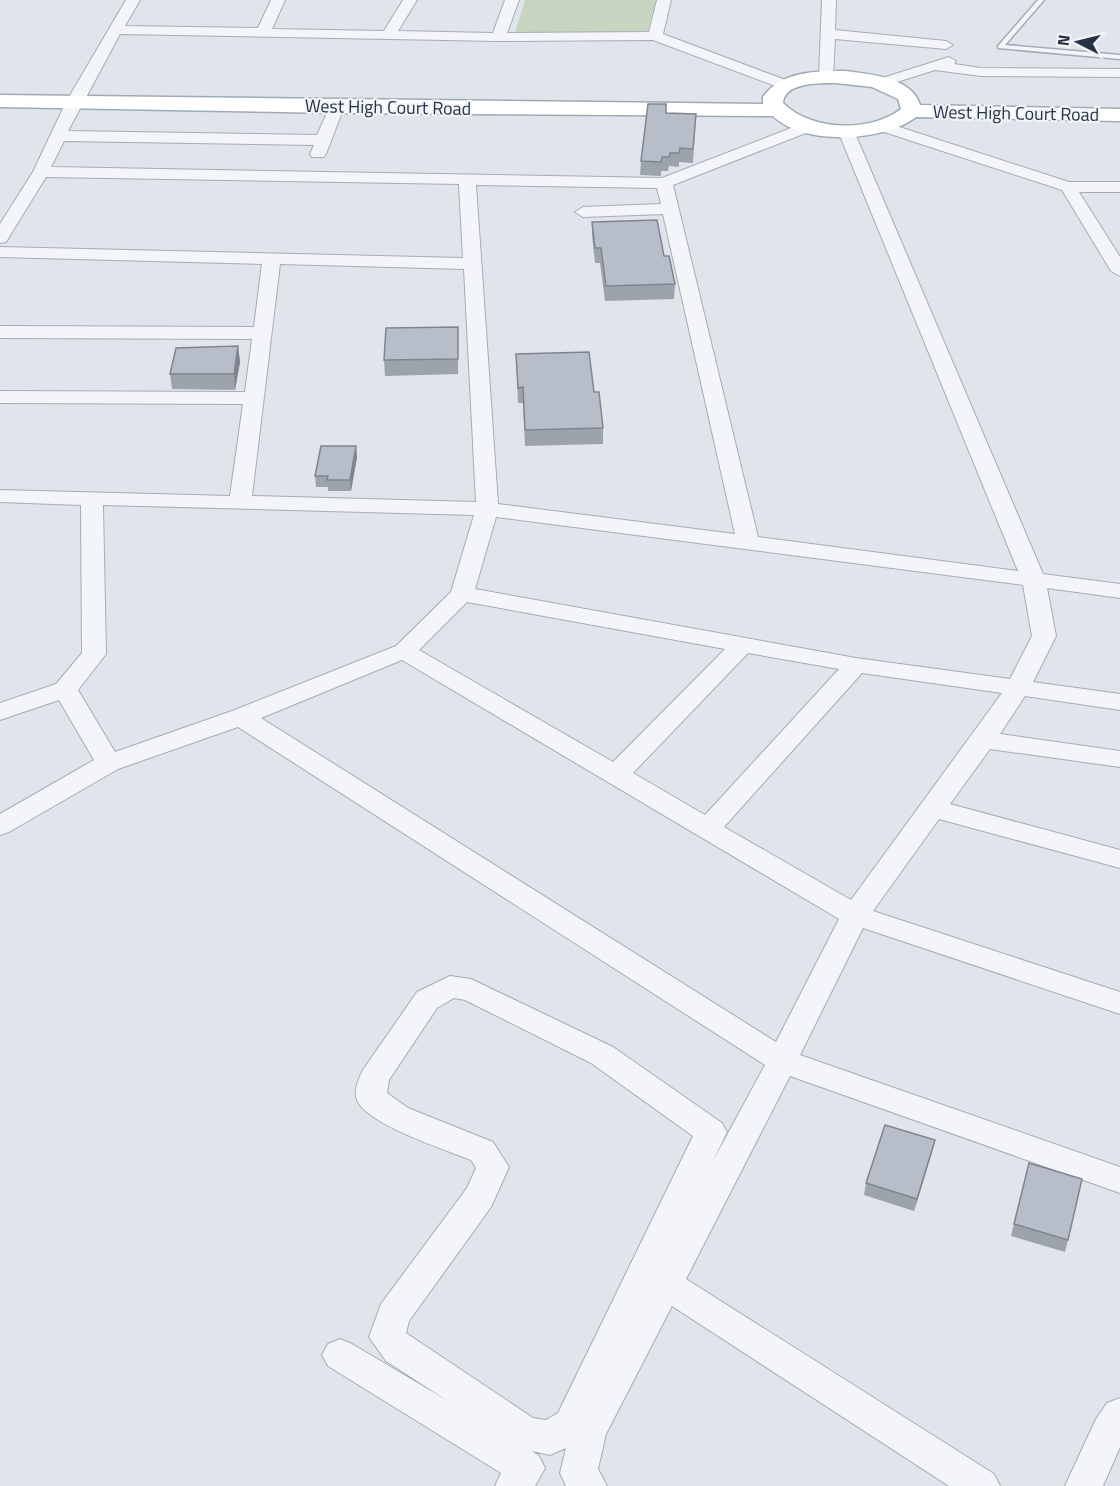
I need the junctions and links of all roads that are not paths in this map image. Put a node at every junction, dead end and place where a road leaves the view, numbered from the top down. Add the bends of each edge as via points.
1 (133, 0) edge
2 (278, 0) edge
3 (410, 0) edge
4 (512, 0) edge
5 (664, 0) edge
6 (829, 0) edge
7 (1041, 0) edge
8 (116, 30) junction
9 (264, 31) junction
10 (390, 33) junction
11 (828, 34) junction
12 (655, 36) junction
13 (498, 37) junction
14 (946, 45) dead end
15 (971, 54) dead end
16 (1120, 57) edge
17 (934, 66) junction
18 (1120, 73) edge
19 (826, 77) junction
20 (881, 83) junction
21 (786, 86) junction
22 (0, 95) edge
23 (75, 99) junction
24 (0, 100) edge
25 (336, 107) junction
26 (775, 107) junction
27 (912, 108) junction
28 (1120, 109) edge
29 (1120, 115) edge
30 (810, 126) junction
31 (884, 127) junction
32 (846, 130) junction
33 (58, 136) junction
34 (323, 140) junction
35 (41, 172) junction
36 (309, 176) junction
37 (467, 179) junction
38 (664, 183) junction
39 (1068, 187) junction
40 (1120, 187) edge
41 (670, 209) junction
42 (583, 212) dead end
43 (0, 238) edge
44 (0, 252) edge
45 (272, 259) junction
46 (472, 264) junction
47 (1120, 271) edge
48 (0, 332) edge
49 (262, 333) junction
50 (0, 397) edge
51 (254, 398) junction
52 (0, 496) edge
53 (92, 498) junction
54 (240, 502) junction
55 (487, 509) junction
56 (748, 543) junction
57 (1034, 581) junction
58 (1120, 591) edge
59 (462, 594) junction
60 (742, 645) junction
61 (404, 651) junction
62 (856, 665) junction
63 (65, 689) junction
64 (1017, 689) junction
65 (1120, 702) edge
66 (0, 712) edge
67 (241, 717) junction
68 (983, 740) junction
69 (1120, 759) edge
70 (110, 763) junction
71 (615, 776) junction
72 (933, 808) junction
73 (0, 826) edge
74 (707, 829) junction
75 (1120, 859) edge
76 (855, 915) junction
77 (1120, 1003) edge
78 (782, 1061) junction
79 (716, 1155) junction
80 (1120, 1180) edge
81 (654, 1279) junction
82 (340, 1355) dead end
83 (1120, 1415) edge
84 (977, 1484) edge
85 (514, 1486) edge
86 (588, 1486) edge
87 (1084, 1486) edge

1 - 8 street
2 - 9 street
3 - 10 street
4 - 13 street
5 - 12 street
6 - 11 street
7 - 16 lane via 1000,47
8 - 9 street
8 - 23 street
9 - 10 street
10 - 13 street
11 - 14 street
11 - 19 street
12 - 13 street
12 - 21 street
15 - 17 street
17 - 18 street via 981,72
17 - 20 street
19 - 20 main road
19 - 21 main road
20 - 27 main road via 908,97
21 - 26 main road via 778,91
22 - 23 main road
23 - 24 main road, West High Court Road
23 - 25 main road, West High Court Road
23 - 26 main road
23 - 33 street
25 - 26 main road, West High Court Road
25 - 34 street
26 - 30 main road via 796,122
27 - 28 main road, West High Court Road
27 - 29 main road, West High Court Road
27 - 31 main road via 897,123
30 - 32 main road
30 - 38 street
31 - 32 main road
31 - 39 street
32 - 57 street
33 - 34 street
33 - 35 street
34 - 36 street
35 - 36 street
35 - 43 street
36 - 37 street
37 - 38 street
37 - 46 street
38 - 41 street
39 - 40 street
39 - 47 street
41 - 42 street via 648,216
41 - 56 street
44 - 45 street
45 - 46 street
45 - 49 street
46 - 55 street
48 - 49 street
49 - 51 street
50 - 51 street
51 - 54 street
52 - 53 street
53 - 54 street
53 - 63 street via 94,654
54 - 55 street
55 - 56 street
55 - 59 street
56 - 57 street
57 - 58 street
57 - 64 street via 1044,636
59 - 60 street
59 - 61 street
60 - 62 street
60 - 71 street
61 - 67 street
61 - 71 street
62 - 64 street
62 - 74 street
63 - 66 street
63 - 70 street
64 - 65 street
64 - 68 street
67 - 70 street
67 - 78 street
68 - 69 street
68 - 72 street
70 - 73 street
71 - 74 street
72 - 75 street
72 - 76 street
74 - 76 street
76 - 77 street
76 - 78 street
78 - 79 street
78 - 80 street
79 - 81 street
79 - 81 street via 711,1132 602,1055 471,990 450,987 427,1000 374,1078 371,1098 397,1117 482,1151 493,1167 479,1197 393,1315 387,1336 398,1350 525,1433 550,1438 571,1425
81 - 84 street
81 - 86 street via 588,1432 579,1473
82 - 85 street via 526,1468
83 - 87 street

